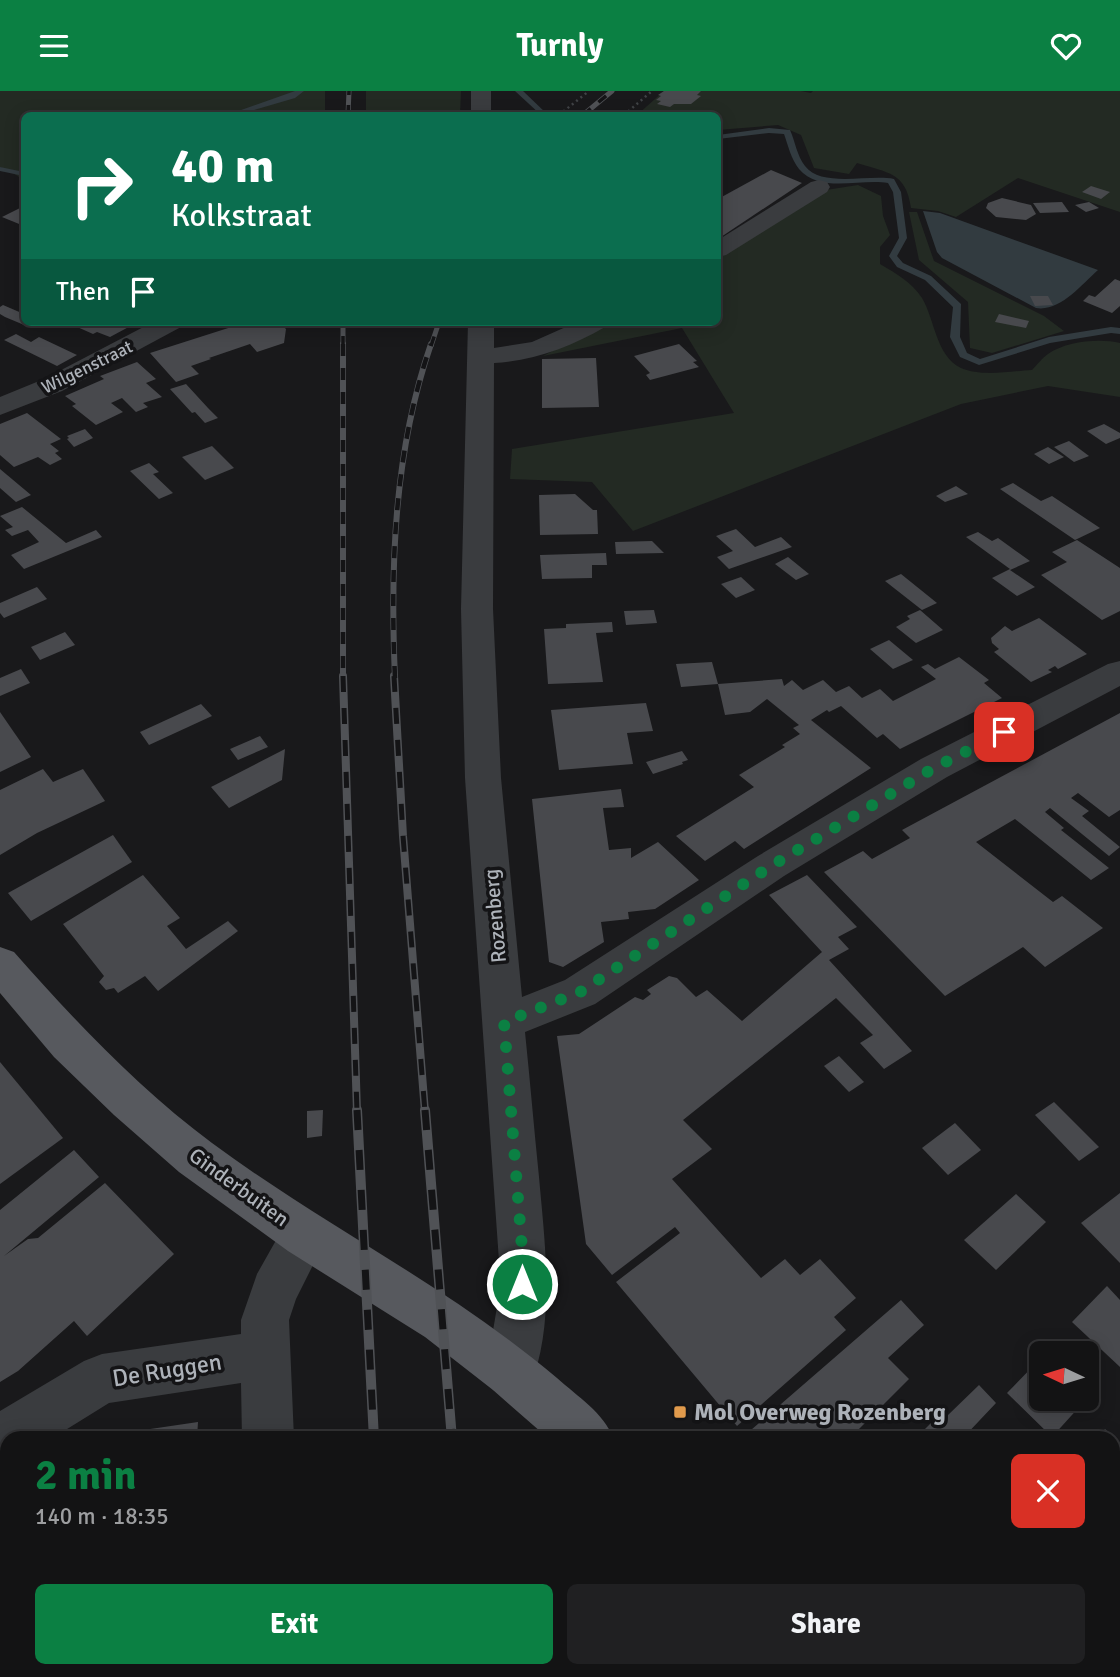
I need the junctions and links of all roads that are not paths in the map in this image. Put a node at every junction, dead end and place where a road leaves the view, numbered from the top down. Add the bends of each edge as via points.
1 (481, 91) edge
2 (481, 112) edge
3 (818, 187) dead end
4 (721, 248) edge
5 (164, 326) edge
6 (481, 326) edge
7 (589, 326) edge
8 (481, 356) junction
9 (0, 407) edge
10 (1120, 672) edge
11 (0, 964) edge
12 (504, 1022) junction
13 (305, 1235) junction
14 (266, 1355) junction
15 (510, 1372) junction
16 (15, 1431) edge
17 (268, 1431) edge
18 (580, 1431) edge

1 - 2 street
3 - 4 street
5 - 9 street, Wilgenstraat via 53,385
6 - 8 street, Rozenberg
7 - 8 street via 535,351
8 - 12 street, Rozenberg via 477,622 483,778
10 - 12 street via 934,768 771,866 580,992
11 - 13 main road, Ginderbuiten via 69,1044 129,1101 195,1157
12 - 15 street, Rozenberg via 523,1261
13 - 14 street via 274,1291 265,1319
13 - 15 main road, Ginderbuiten via 442,1321
14 - 16 street, De Ruggen via 102,1379
14 - 17 street
15 - 18 main road

